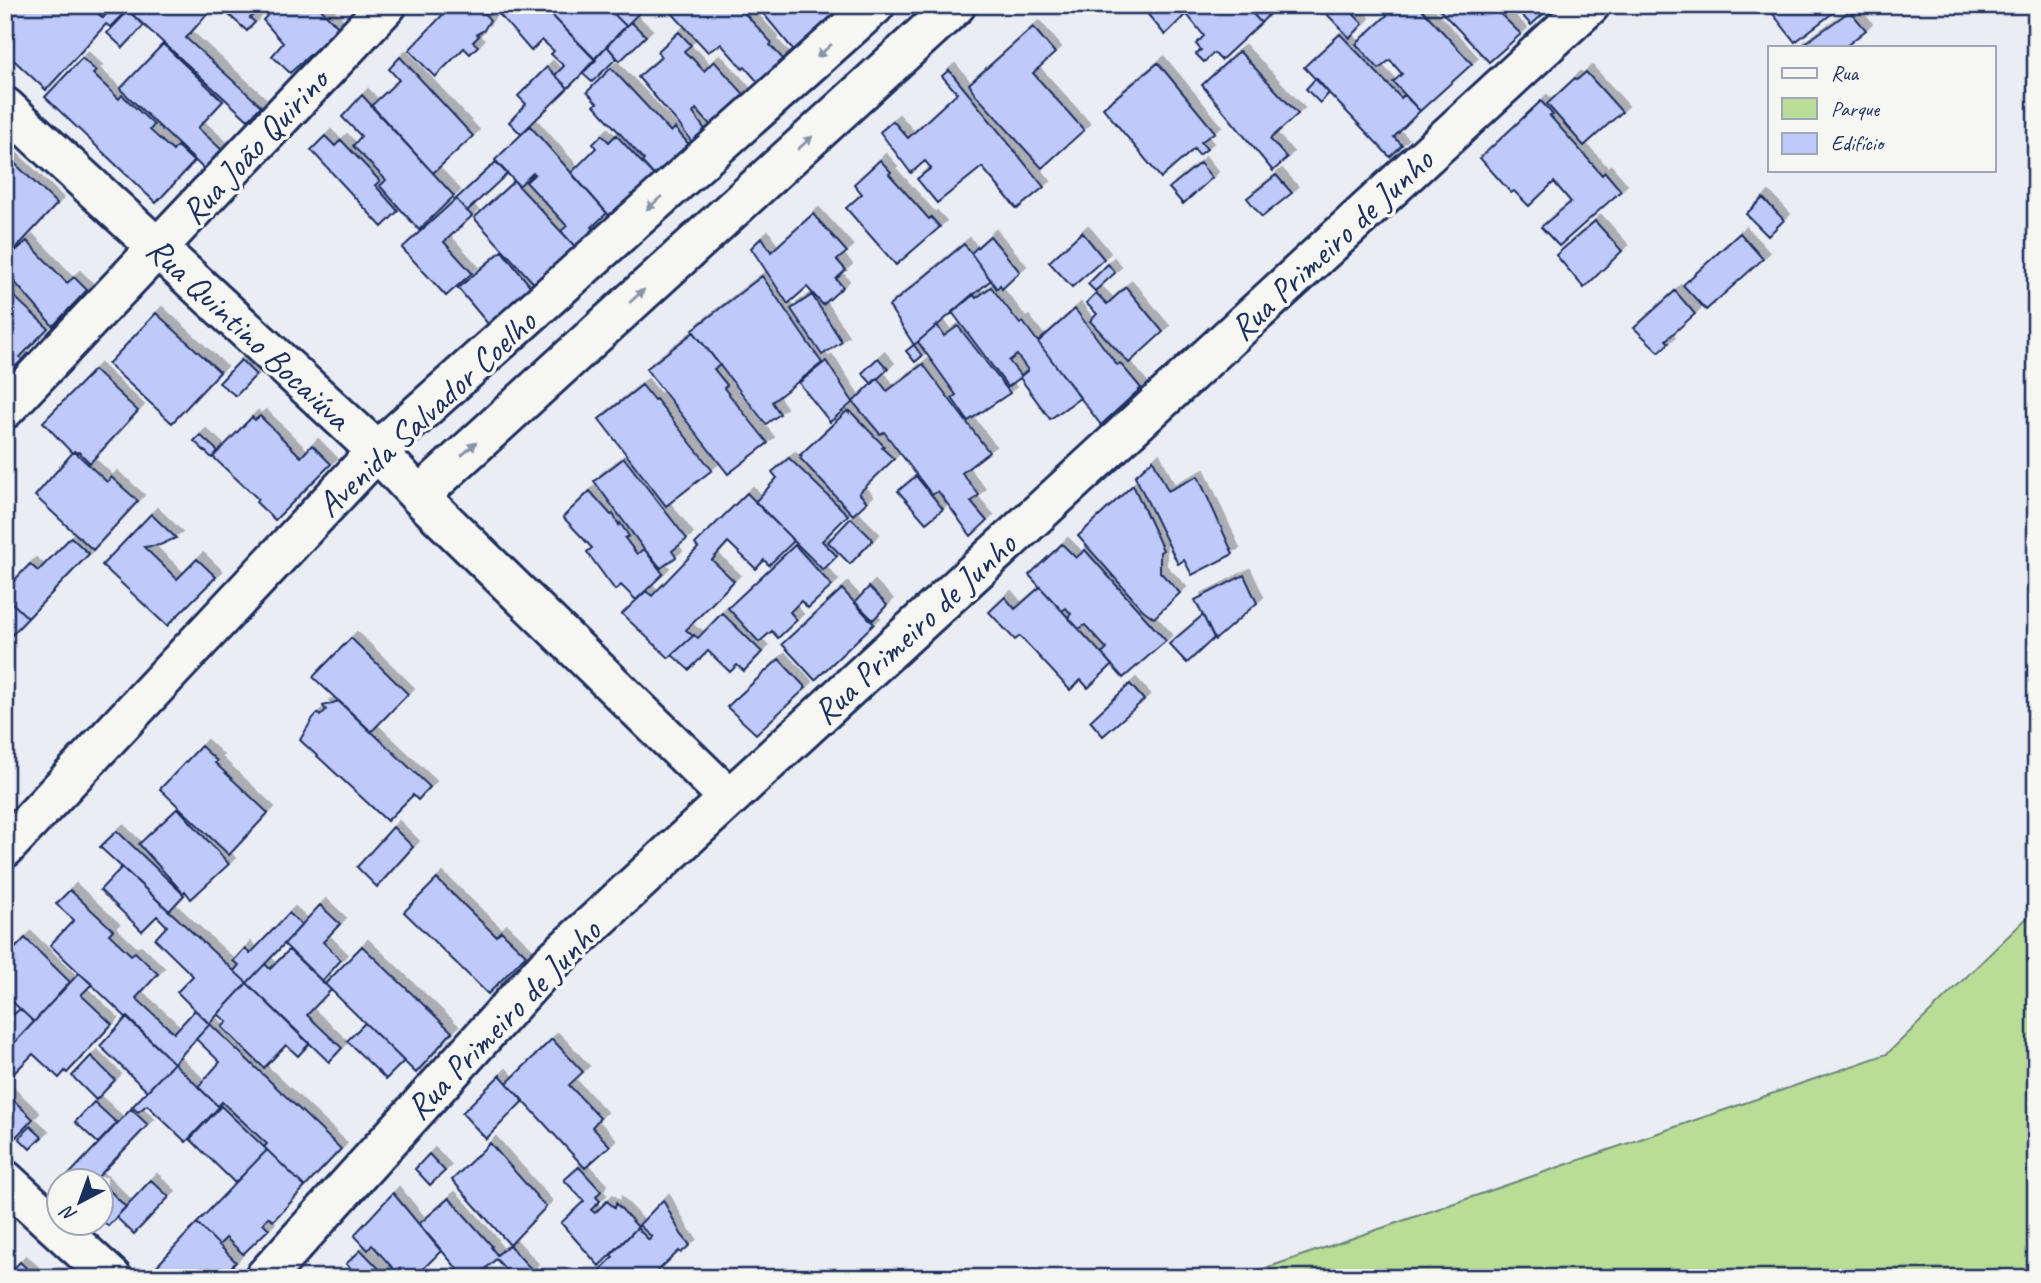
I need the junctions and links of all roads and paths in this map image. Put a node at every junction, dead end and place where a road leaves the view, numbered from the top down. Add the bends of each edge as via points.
1 (387, 5) edge
2 (875, 5) edge
3 (956, 5) edge
4 (1590, 5) edge
5 (5, 107) edge
6 (157, 248) junction
7 (5, 409) edge
8 (377, 451) junction
9 (419, 496) junction
10 (729, 798) junction
11 (5, 848) edge
12 (5, 1180) edge
13 (112, 1278) edge
14 (264, 1278) edge

1 - 6 street, Rua João Quirino
2 -> 8 street, Avenida Salvador Coelho
9 -> 3 street, Avenida Salvador Coelho
4 - 10 street, Rua Primeiro de Junho
5 - 6 street, Rua Quintino Bocaiúva
6 - 7 street, Rua João Quirino
6 - 8 street, Rua Quintino Bocaiúva
8 - 9 street, Rua Quintino Bocaiúva
8 - 11 street, Avenida Salvador Coelho
9 - 10 street, Rua Quintino Bocaiúva
10 - 14 street, Rua Primeiro de Junho via 545,968
12 - 13 street

